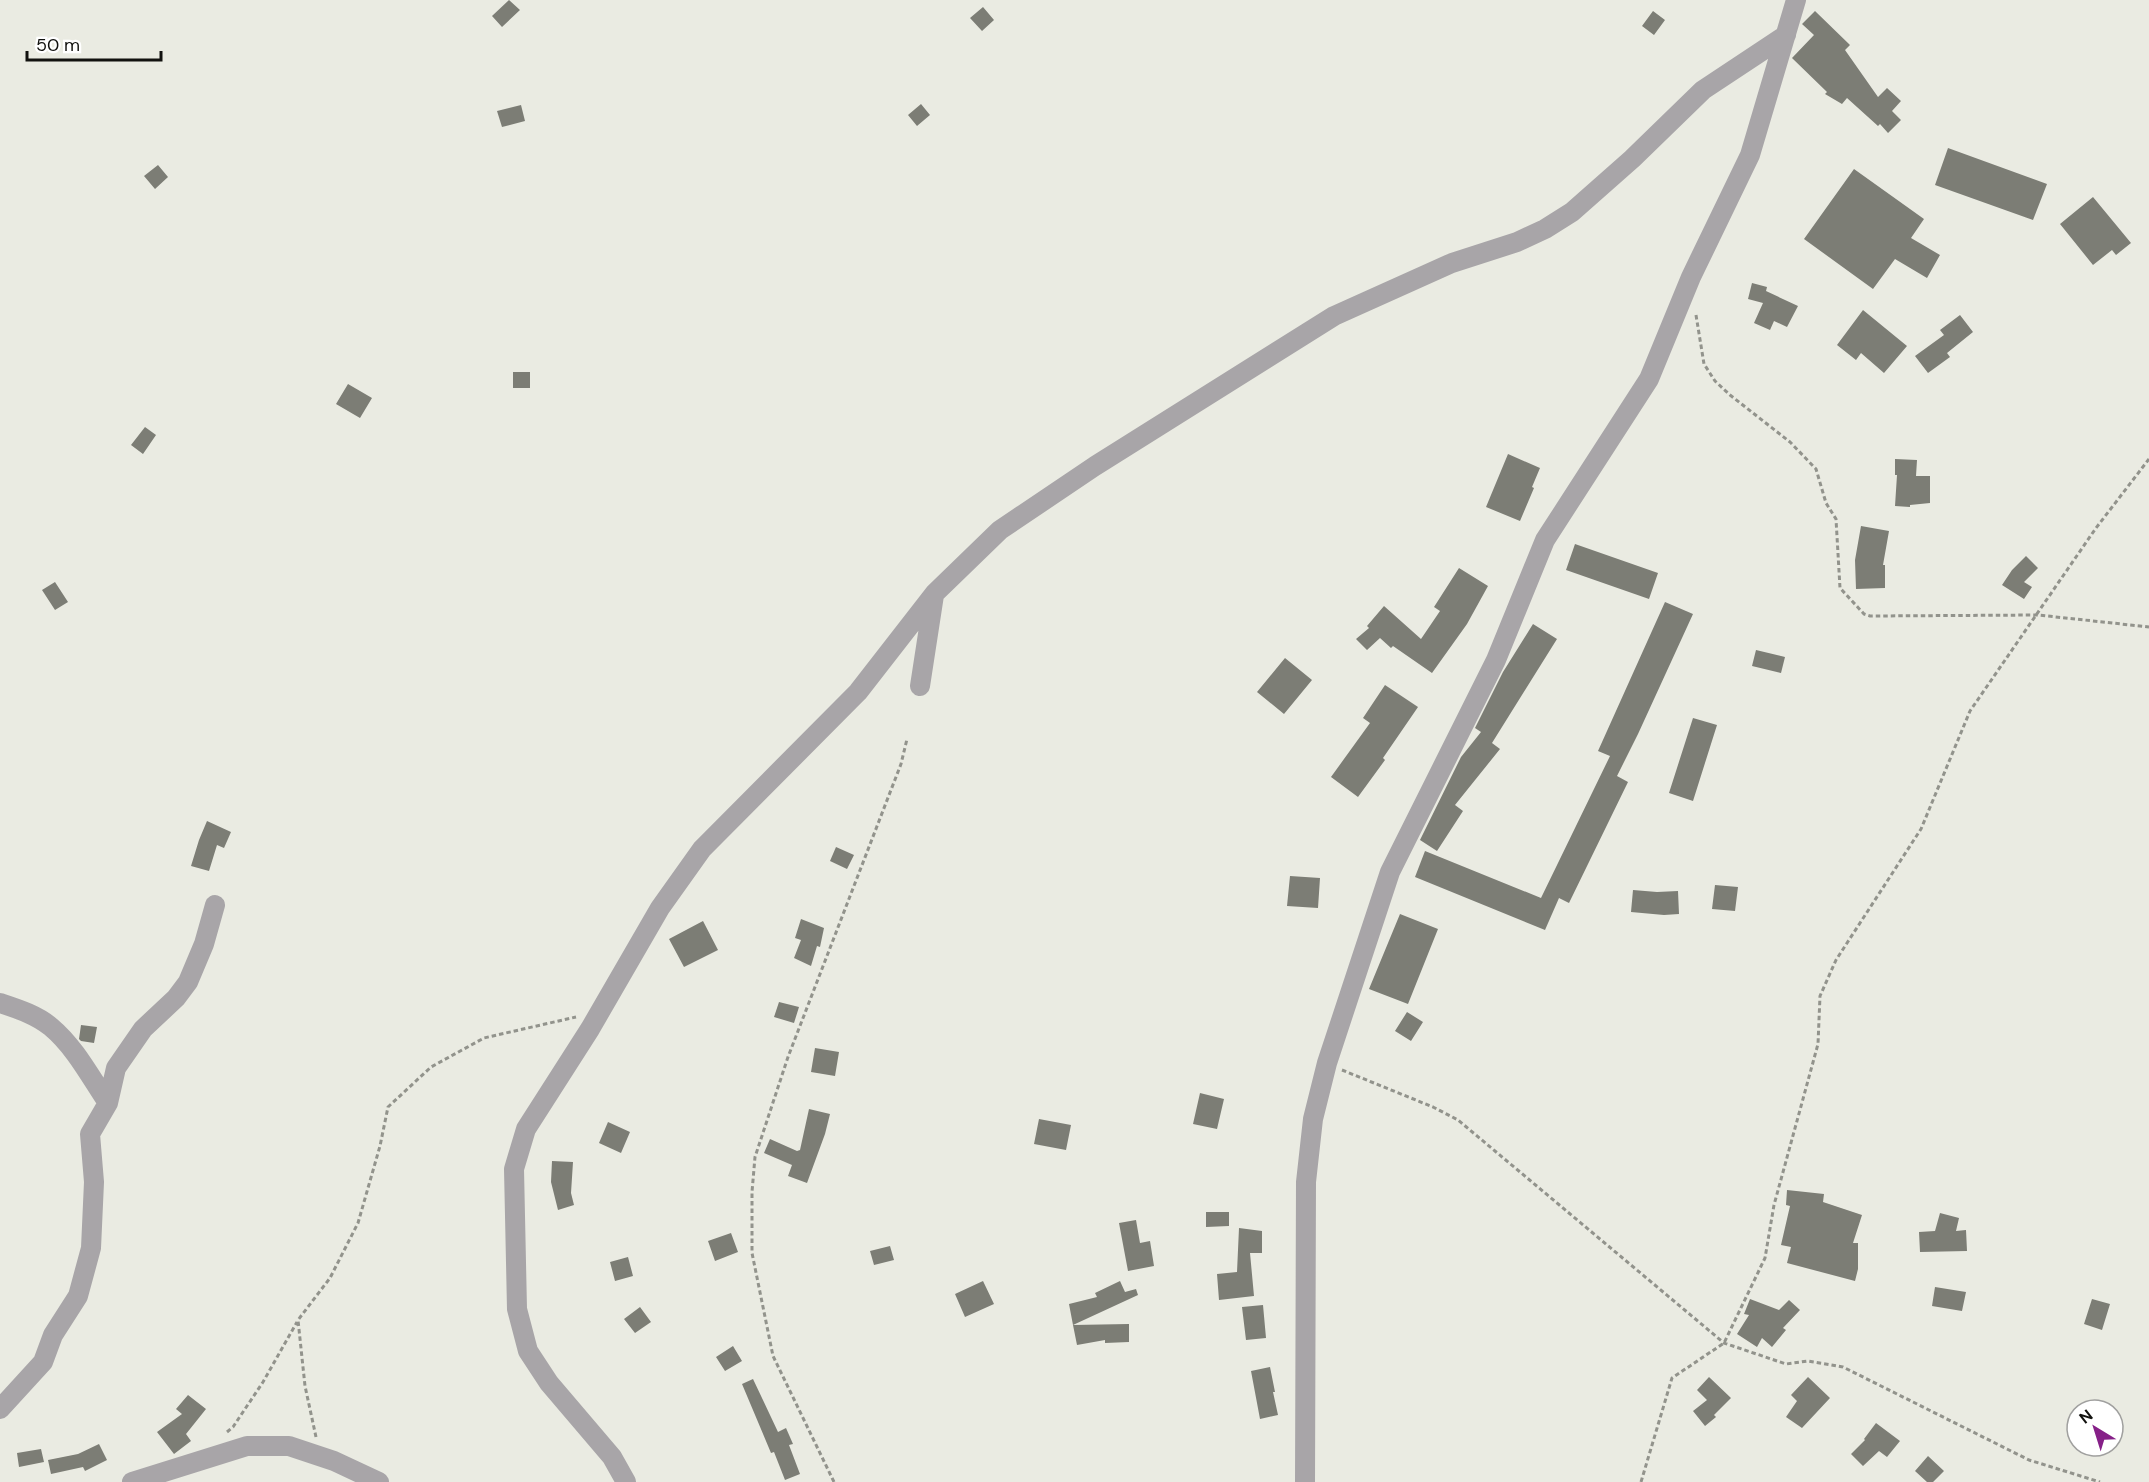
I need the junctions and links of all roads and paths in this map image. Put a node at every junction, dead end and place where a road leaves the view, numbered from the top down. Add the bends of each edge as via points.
1 (1796, 0) edge
2 (1786, 35) junction
3 (1696, 310) dead end
4 (2149, 459) edge
5 (935, 593) junction
6 (2038, 615) junction
7 (2149, 627) edge
8 (920, 686) dead end
9 (907, 739) dead end
10 (215, 905) dead end
11 (0, 1003) edge
12 (600, 1011) junction
13 (1327, 1064) junction
14 (108, 1103) junction
15 (298, 1320) junction
16 (1724, 1343) junction
17 (0, 1409) edge
18 (224, 1434) dead end
19 (321, 1456) junction
20 (132, 1482) edge
21 (379, 1482) edge
22 (626, 1482) edge
23 (834, 1482) edge
24 (1305, 1482) edge
25 (1641, 1482) edge
26 (2100, 1482) edge

1 - 2 street
2 - 5 street via 1703,90 1572,212 1517,242 1452,263 1334,316 1295,339 1000,530
2 - 13 street via 1750,154 1691,277 1649,379 1545,540 1496,660 1390,872
3 - 6 path via 1704,364 1714,381 1790,442 1816,469 1826,503 1836,519 1840,588 1864,614
4 - 6 path via 2096,528
5 - 8 street
5 - 12 street via 858,692 702,849 660,908
6 - 7 path
6 - 16 path via 1970,711 1920,829 1836,960 1820,996 1818,1044 1774,1205 1765,1258
9 - 23 path via 788,1057 755,1157 752,1253 773,1356
10 - 14 street via 188,982 143,1029 116,1068
11 - 14 street via 51,1026
12 - 15 path via 484,1038 431,1067 387,1107 358,1223 330,1278
12 - 22 street via 526,1129 514,1169 517,1310 528,1351 549,1383 612,1457
13 - 16 path via 1458,1120
13 - 24 street via 1313,1119 1306,1182
14 - 17 street via 90,1134 94,1182 91,1248 78,1296 53,1335 43,1362
15 - 18 path via 263,1382
15 - 19 path via 304,1386
16 - 25 path via 1671,1378
16 - 26 path via 1786,1364 1808,1361 1843,1367 2029,1461
19 - 20 street via 289,1446 247,1446
19 - 21 street

